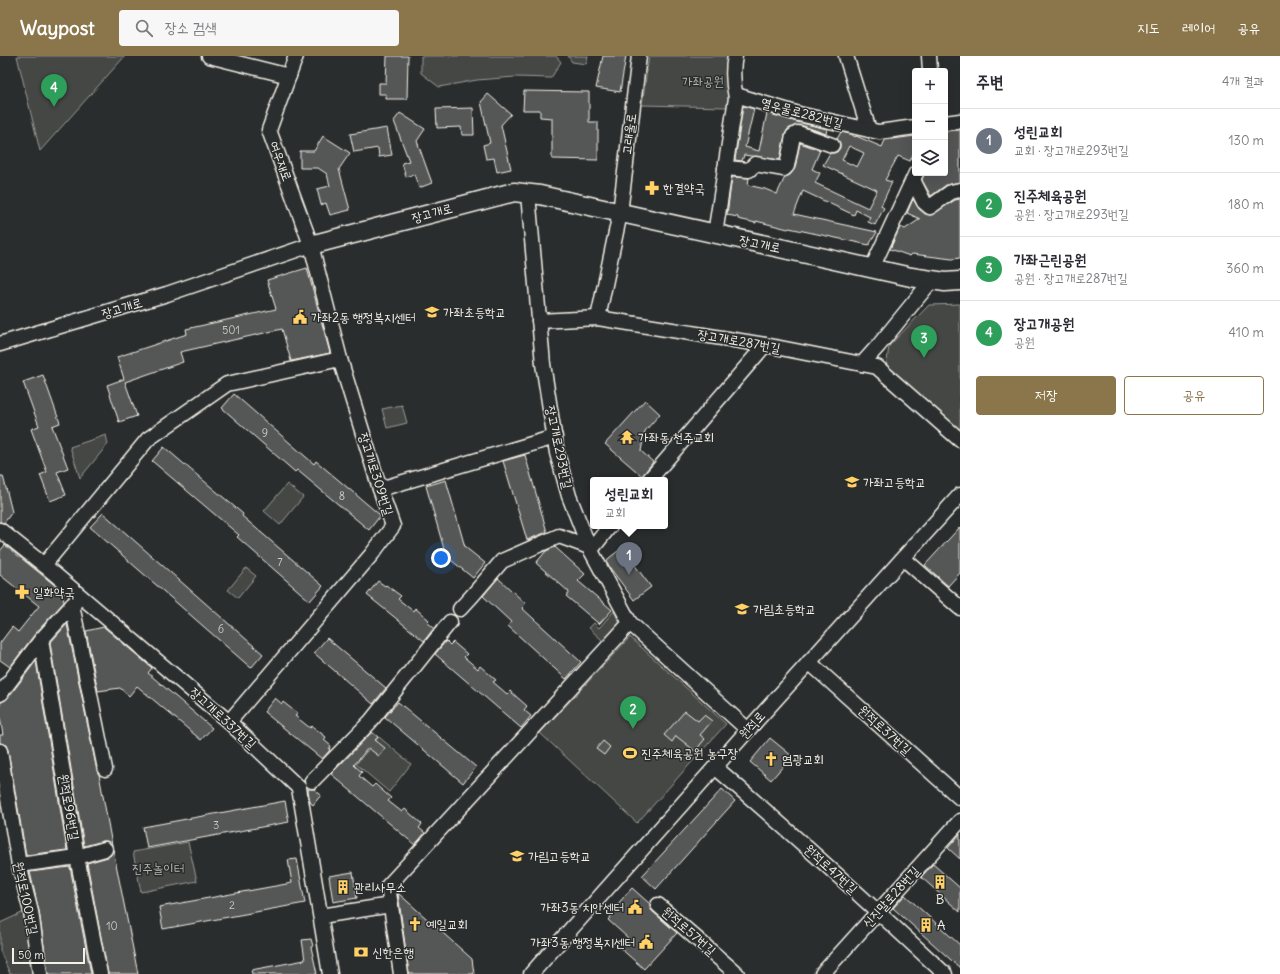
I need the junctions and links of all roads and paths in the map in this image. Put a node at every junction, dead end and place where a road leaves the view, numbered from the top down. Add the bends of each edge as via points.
1 (209, 56) edge
2 (296, 56) edge
3 (639, 56) edge
4 (735, 56) edge
5 (846, 56) edge
6 (929, 56) edge
7 (930, 68) edge
8 (289, 76) junction
9 (736, 95) junction
10 (960, 121) edge
11 (948, 123) edge
12 (912, 127) edge
13 (869, 130) junction
14 (832, 145) dead end
15 (725, 168) junction
16 (915, 176) edge
17 (960, 190) edge
18 (528, 194) junction
19 (620, 213) junction
20 (715, 234) junction
21 (311, 244) junction
22 (872, 268) junction
23 (932, 280) junction
24 (960, 281) edge
25 (598, 318) junction
26 (539, 321) junction
27 (0, 344) edge
28 (765, 345) junction
29 (340, 359) junction
30 (862, 364) junction
31 (555, 437) junction
32 (960, 440) edge
33 (652, 477) edge
34 (380, 489) junction
35 (960, 495) edge
36 (607, 529) edge
37 (0, 530) edge
38 (590, 548) junction
39 (903, 558) junction
40 (44, 565) junction
41 (76, 600) junction
42 (960, 608) edge
43 (460, 609) dead end
44 (450, 622) dead end
45 (630, 623) junction
46 (41, 640) junction
47 (809, 662) junction
48 (0, 694) edge
49 (229, 722) junction
50 (748, 730) junction
51 (0, 751) edge
52 (715, 767) junction
53 (105, 770) dead end
54 (312, 781) dead end
55 (960, 798) edge
56 (960, 821) edge
57 (105, 849) dead end
58 (78, 857) junction
59 (19, 865) junction
60 (391, 905) junction
61 (658, 905) dead end
62 (878, 912) junction
63 (321, 916) junction
64 (40, 974) edge
65 (100, 974) edge
66 (330, 974) edge
67 (402, 974) edge
68 (530, 974) edge
69 (737, 974) edge
70 (822, 974) edge
71 (945, 974) edge

1 - 8 street
2 - 8 street, 여우재로
3 - 19 street, 고래울로
4 - 9 street via 733,84
5 - 13 street, 열우물로282번길
6 - 7 street
8 - 21 street, 여우재로 via 269,130
9 - 13 street, 열우물로282번길 via 799,114
9 - 15 street
10 - 11 street
12 - 13 street, 열우물로282번길 via 879,132
14 - 15 street via 798,133 793,136 787,166 784,169 755,164 749,170
15 - 20 street
16 - 17 street via 924,202 930,207 951,192
16 - 22 street
18 - 19 main road, 장고개로
18 - 21 main road, 장고개로 via 514,192
18 - 26 street, 장고개로293번길
19 - 20 main road, 장고개로
19 - 25 street
20 - 22 main road, 장고개로
21 - 27 street, 장고개로 via 166,294
21 - 29 street, 장고개로309번길
22 - 23 main road, 장고개로
23 - 24 main road, 장고개로
23 - 30 street
25 - 26 street, 장고개로287번길
25 - 28 street, 장고개로287번길
26 - 31 street, 장고개로293번길
28 - 30 street, 장고개로287번길
28 - 33 street
29 - 34 street, 장고개로309번길
29 - 40 street via 227,384 148,439
30 - 32 street, 장고개로287번길 via 877,367
31 - 34 street
31 - 38 street, 장고개로293번길 via 569,496
34 - 49 street, 장고개로309번길 via 393,526
35 - 39 street, 원적로
36 - 38 street
37 - 40 street, 장고개로337번길
38 - 43 street via 559,536 502,561
38 - 45 street, 장고개로293번길
39 - 42 street
39 - 47 street, 원적로
40 - 41 street, 장고개로337번길
41 - 46 street
41 - 49 street, 장고개로337번길
41 - 53 street
44 - 54 street via 370,722
45 - 50 street, 장고개로293번길
45 - 60 street via 388,886
46 - 48 street
46 - 58 street, 원적로96번길
47 - 50 street, 원적로
47 - 55 street, 원적로37번길
49 - 63 street, 장고개로337번길 via 299,788
50 - 52 street, 원적로
51 - 59 street, 원적로100번길
52 - 62 street, 원적로47번길
52 - 68 street, 원적로
56 - 62 street, 신진말로28번길
57 - 58 street
58 - 59 street
58 - 65 street, 원적로96번길
59 - 64 street, 원적로100번길 via 31,912
60 - 63 street
60 - 67 street
61 - 69 street, 원적로57번길
62 - 70 street, 신진말로28번길
62 - 71 street, 원적로47번길
63 - 66 street, 장고개로337번길

